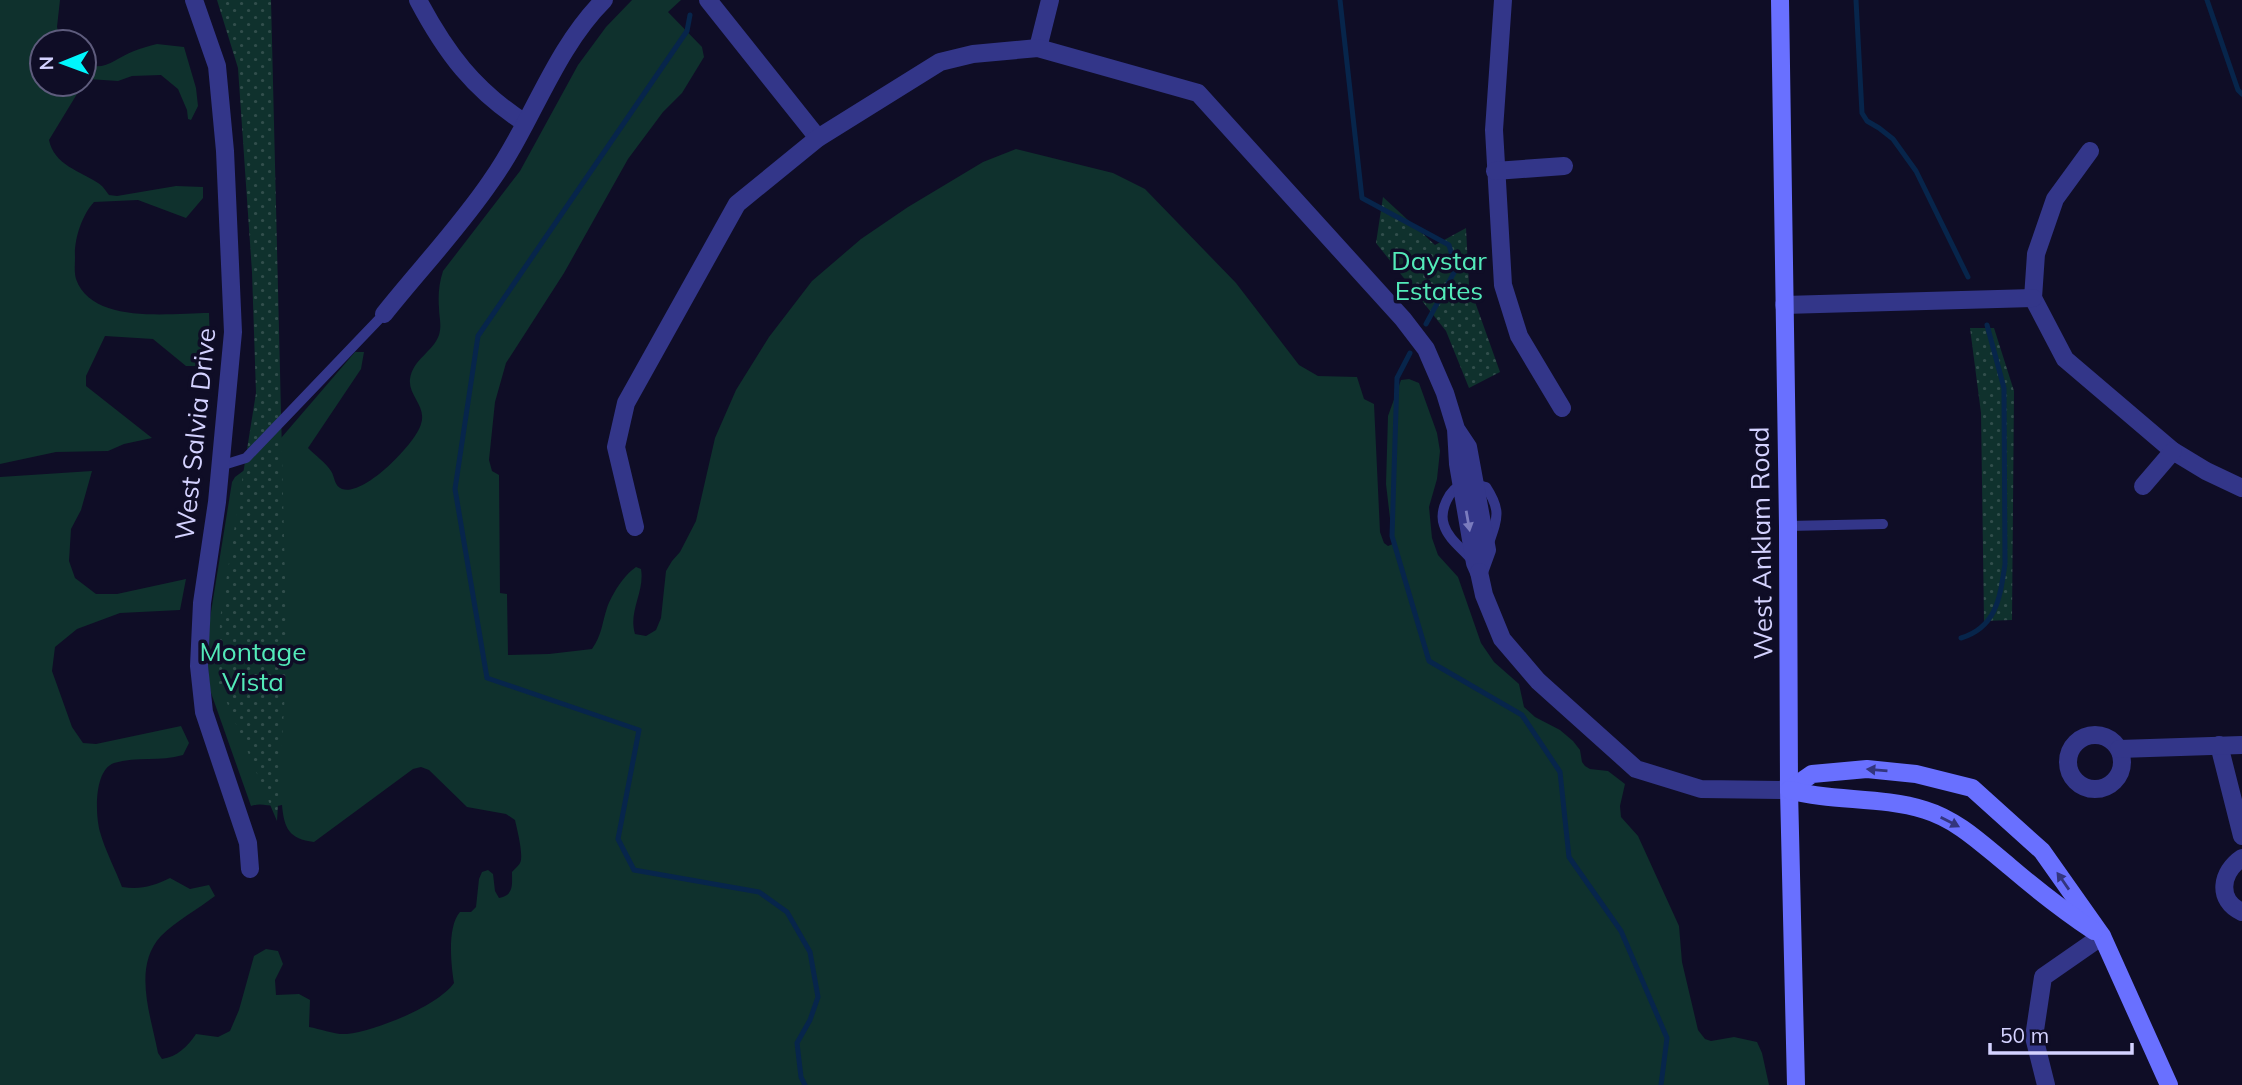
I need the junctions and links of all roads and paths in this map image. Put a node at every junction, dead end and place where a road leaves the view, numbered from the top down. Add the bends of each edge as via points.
1 (194, 0) edge
2 (418, 0) edge
3 (604, 0) edge
4 (708, 0) edge
5 (1051, 0) edge
6 (1503, 0) edge
7 (1780, 0) edge
8 (1038, 48) junction
9 (524, 123) junction
10 (818, 138) junction
11 (2090, 151) dead end
12 (1564, 166) dead end
13 (1495, 171) junction
14 (2032, 298) junction
15 (1784, 305) junction
16 (383, 314) joint
17 (1562, 408) dead end
18 (2173, 451) junction
19 (220, 466) junction
20 (1468, 484) junction
21 (2143, 486) dead end
22 (2242, 488) edge
23 (1883, 524) dead end
24 (1788, 526) junction
25 (635, 527) dead end
26 (1480, 562) junction
27 (2219, 745) junction
28 (2242, 745) edge
29 (2119, 749) dead end
30 (1789, 790) junction
31 (2242, 836) edge
32 (2242, 858) edge
33 (250, 869) dead end
34 (2242, 912) edge
35 (2102, 936) junction
36 (1796, 1085) edge
37 (2046, 1085) edge
38 (2169, 1085) edge

1 - 19 street, West Salvia Drive via 217,66 225,151 233,332
2 - 9 street via 433,30 467,76 495,104
3 - 9 street via 567,48
4 - 10 street
5 - 8 street
6 - 13 street
7 - 15 main road, West Anklam Road
8 - 10 street via 940,62
8 - 20 street via 1198,93 1426,349 1445,393
9 - 16 street via 492,181
10 - 25 street via 737,204 626,403 616,447
11 - 14 street via 2055,199 2036,254
12 - 13 street
13 - 17 street via 1500,264 1508,307 1519,336
14 - 15 street
14 - 18 street via 2065,359
15 - 24 main road, West Anklam Road
16 - 19 lane via 246,458
18 - 21 street
18 - 22 street
19 - 33 street, West Salvia Drive via 202,603 199,666 204,712 248,843
20 - 26 street
20 - 26 lane via 1486,487 1496,503 1496,522
20 - 26 lane via 1450,495 1443,523 1449,535
23 - 24 lane
24 - 30 main road, West Anklam Road
26 - 30 street via 1484,595 1502,639 1538,681 1636,769 1701,789
27 - 28 street
27 - 29 street
27 - 31 street
30 -> 35 main road via 1816,798 1881,800 1927,810 1959,826 2059,908
35 -> 30 main road via 2042,851 1972,788 1916,774 1867,769 1812,774
30 - 36 main road, West Anklam Road
32 - 34 street via 2228,870 2223,888 2231,905
35 - 37 street via 2043,977 2034,1037
35 - 38 main road

